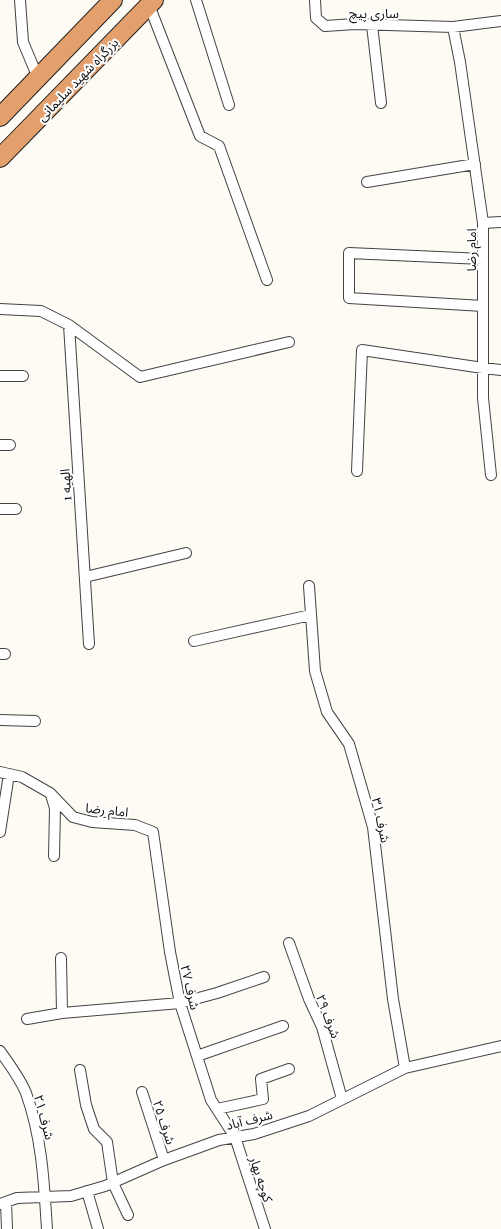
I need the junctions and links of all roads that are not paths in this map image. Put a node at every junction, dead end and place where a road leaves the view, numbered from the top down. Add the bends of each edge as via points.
1 (20, 0) edge
2 (113, 0) edge
3 (196, 0) edge
4 (315, 0) edge
5 (152, 2) edge
6 (501, 21) edge
7 (372, 25) junction
8 (453, 27) junction
9 (38, 78) junction
10 (381, 103) dead end
11 (229, 105) dead end
12 (0, 117) edge
13 (0, 158) edge
14 (475, 164) junction
15 (367, 182) dead end
16 (501, 222) edge
17 (483, 223) junction
18 (483, 259) junction
19 (267, 280) dead end
20 (483, 306) junction
21 (0, 309) edge
22 (70, 325) junction
23 (289, 342) dead end
24 (483, 368) junction
25 (501, 370) edge
26 (0, 376) edge
27 (23, 376) dead end
28 (357, 471) dead end
29 (491, 475) dead end
30 (0, 509) edge
31 (16, 509) dead end
32 (186, 553) dead end
33 (85, 577) junction
34 (309, 586) dead end
35 (311, 615) junction
36 (194, 641) dead end
37 (89, 644) dead end
38 (0, 720) edge
39 (35, 721) dead end
40 (5, 773) edge
41 (50, 793) junction
42 (0, 832) edge
43 (153, 832) joint
44 (54, 856) dead end
45 (289, 942) dead end
46 (61, 958) dead end
47 (264, 977) dead end
48 (180, 1002) junction
49 (62, 1013) junction
50 (27, 1020) dead end
51 (282, 1026) dead end
52 (501, 1046) edge
53 (0, 1051) edge
54 (197, 1056) junction
55 (405, 1068) junction
56 (289, 1069) dead end
57 (80, 1070) dead end
58 (142, 1092) dead end
59 (342, 1099) junction
60 (217, 1109) junction
61 (235, 1137) junction
62 (164, 1160) junction
63 (113, 1182) junction
64 (87, 1192) junction
65 (45, 1197) junction
66 (3, 1203) edge
67 (128, 1215) dead end
68 (7, 1229) edge
69 (47, 1229) edge
70 (98, 1229) edge
71 (265, 1229) edge

1 - 9 street via 23,42
2 - 9 highway
3 - 11 street
4 - 7 street, ساری پیچ via 316,18 325,26
5 - 13 highway, بزرگراه شهید سلیمانی
5 - 19 street via 200,136 219,146
6 - 8 street, ساری پیچ
7 - 8 street, ساری پیچ
7 - 10 street
8 - 14 street, امام رضا
9 - 12 highway
14 - 15 street
14 - 17 street, امام رضا
16 - 17 street
17 - 18 street, امام رضا
18 - 20 street, امام رضا
18 - 20 street via 349,253 349,298
20 - 24 street, امام رضا
21 - 22 street via 41,311
22 - 23 street via 140,377
22 - 33 street, الهیه 1
24 - 25 street
24 - 28 street via 362,350
24 - 29 street, امام رضا via 483,398
26 - 27 street
30 - 31 street
32 - 33 street
33 - 37 street, الهیه 1
34 - 35 street, شرف ۳۱
35 - 36 street
35 - 55 street, شرف ۳۱ via 315,672 327,712 349,744 373,827 393,999
38 - 39 street
40 - 41 street, امام رضا via 22,777
40 - 42 street
41 - 43 street, امام رضا via 73,818 135,825
41 - 44 street via 55,808
43 - 48 street, شرف ۲۷ via 170,952
45 - 59 street, شرف ۲۹ via 322,1027
46 - 49 street
47 - 48 street
48 - 49 street
48 - 54 street, شرف ۲۷
49 - 50 street
51 - 54 street
52 - 55 street, شرف آباد
53 - 65 street, شرف ۲۱ via 18,1077 33,1114 40,1145
54 - 60 street, شرف ۲۷ via 211,1100
55 - 59 street, شرف آباد
56 - 60 street via 261,1079 264,1099
57 - 63 street via 86,1105 94,1129 107,1142
58 - 62 street, شرف ۲۵
59 - 61 street, شرف آباد via 309,1116 254,1134
60 - 61 street, شرف ۲۷
61 - 62 street, شرف آباد via 218,1140
61 - 71 street, کوچه بهار
62 - 63 street, شرف آباد
63 - 64 street, شرف آباد
63 - 67 street
64 - 65 street, شرف آباد via 71,1196
64 - 70 street
65 - 66 street, شرف آباد via 17,1198
65 - 69 street, شرف ۲۱
66 - 68 street

